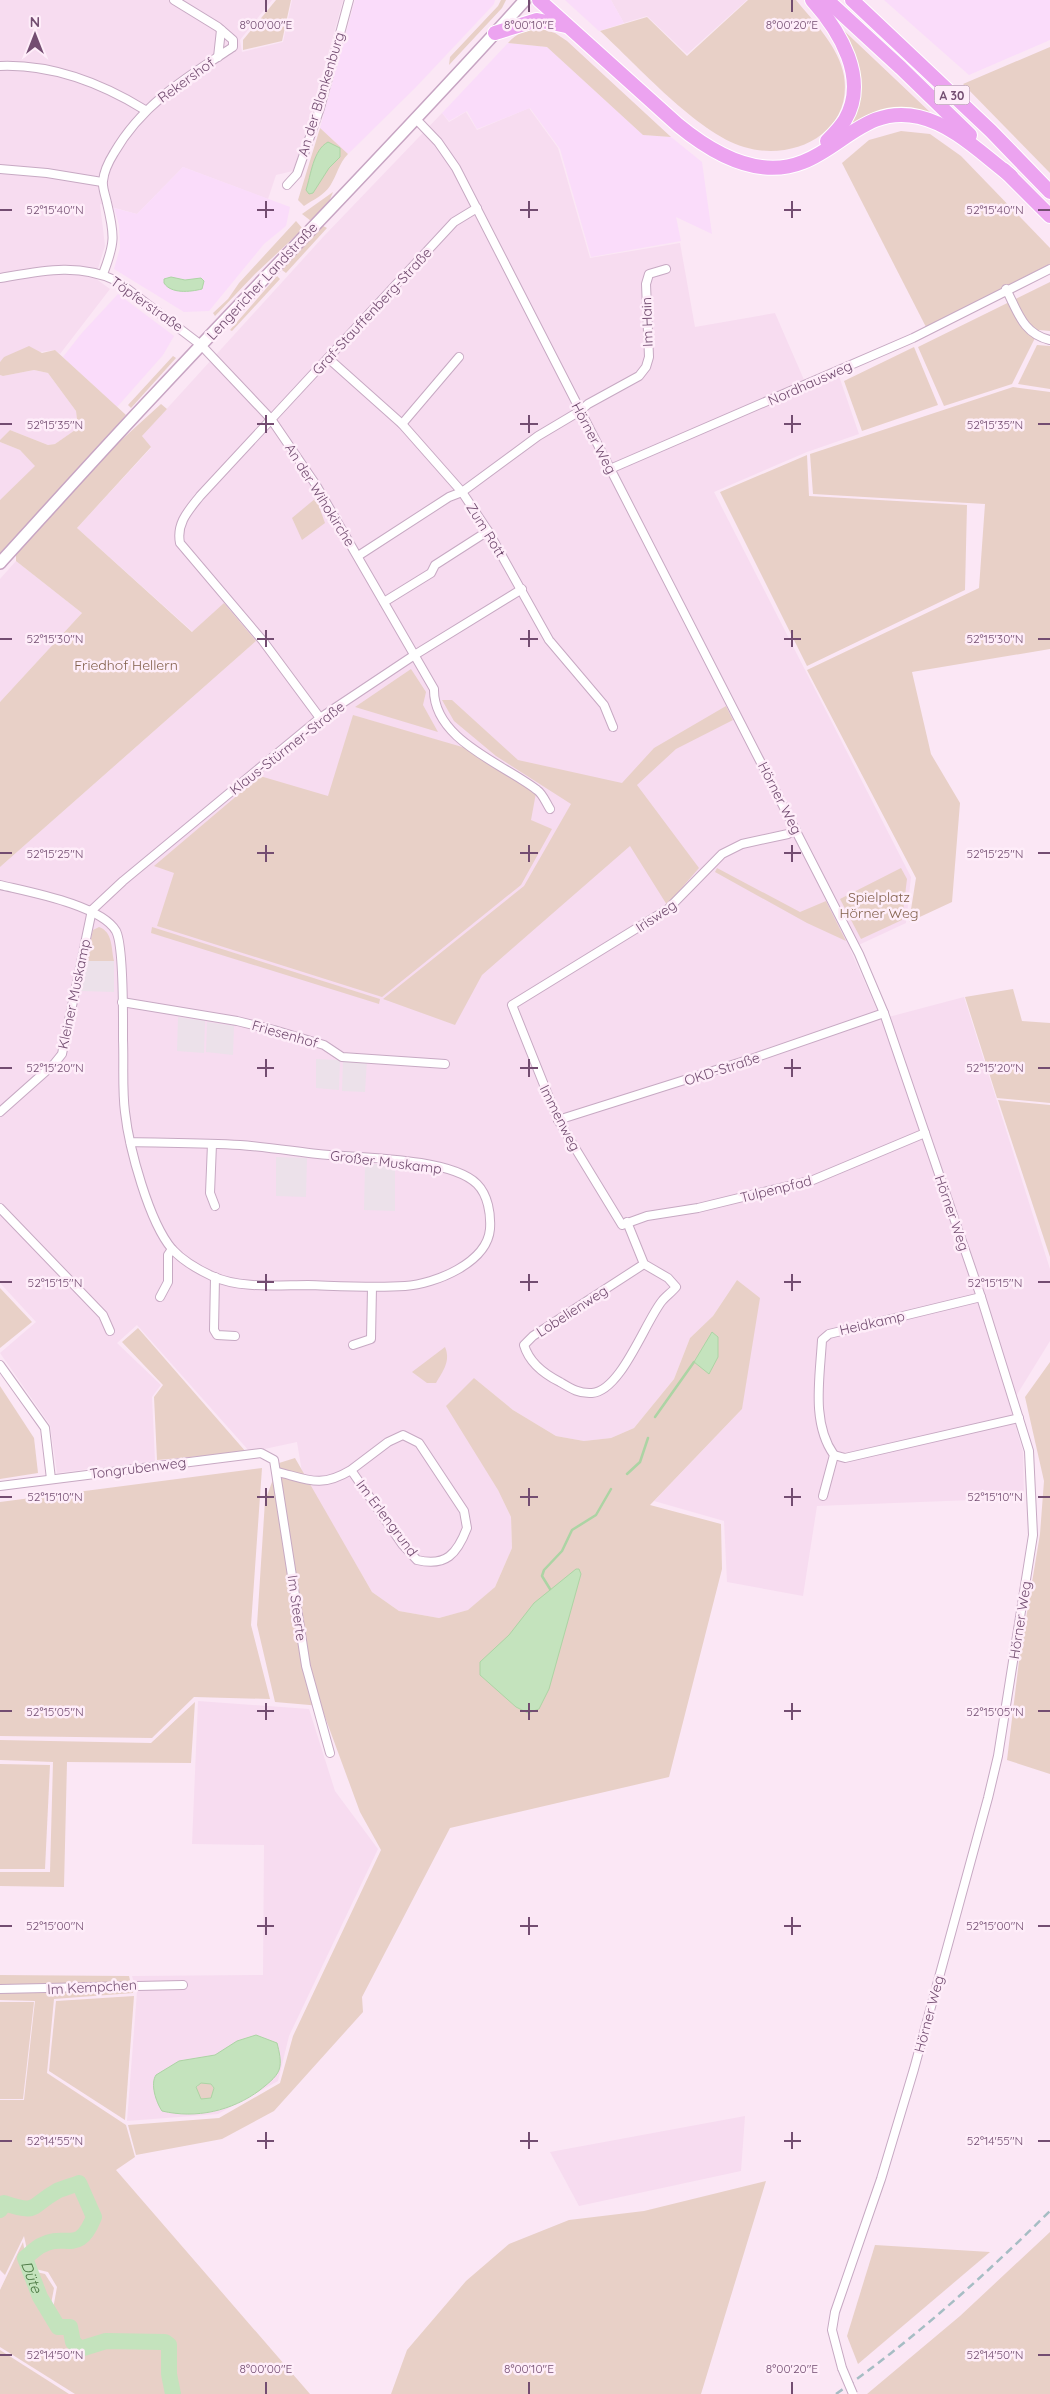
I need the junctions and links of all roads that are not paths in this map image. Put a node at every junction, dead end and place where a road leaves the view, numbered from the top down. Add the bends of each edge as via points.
1 (174, 0) edge
2 (349, 0) edge
3 (525, 0) edge
4 (539, 0) edge
5 (812, 0) edge
6 (827, 0) edge
7 (852, 0) edge
8 (570, 28) junction
9 (221, 30) junction
10 (495, 33) junction
11 (218, 57) junction
12 (0, 66) edge
13 (145, 110) junction
14 (415, 118) junction
15 (814, 157) junction
16 (0, 169) edge
17 (1011, 176) junction
18 (102, 182) junction
19 (287, 185) dead end
20 (1050, 192) edge
21 (477, 208) junction
22 (1050, 216) edge
23 (666, 269) dead end
24 (1050, 269) edge
25 (103, 274) junction
26 (0, 278) edge
27 (1006, 289) junction
28 (1050, 340) edge
29 (202, 345) junction
30 (328, 358) junction
31 (459, 358) dead end
32 (580, 411) junction
33 (271, 419) junction
34 (402, 424) junction
35 (610, 469) junction
36 (462, 492) junction
37 (488, 531) junction
38 (358, 556) junction
39 (0, 563) edge
40 (522, 589) junction
41 (384, 602) junction
42 (413, 656) junction
43 (320, 718) junction
44 (612, 727) dead end
45 (550, 809) dead end
46 (796, 830) junction
47 (0, 885) edge
48 (92, 910) junction
49 (122, 1002) junction
50 (512, 1005) joint
51 (884, 1013) junction
52 (445, 1064) dead end
53 (0, 1112) edge
54 (558, 1120) junction
55 (925, 1133) junction
56 (130, 1142) junction
57 (212, 1144) junction
58 (215, 1206) dead end
59 (0, 1208) edge
60 (625, 1223) junction
61 (172, 1249) junction
62 (644, 1264) junction
63 (215, 1277) junction
64 (372, 1287) junction
65 (160, 1297) dead end
66 (981, 1298) junction
67 (110, 1330) dead end
68 (235, 1336) dead end
69 (353, 1345) dead end
70 (0, 1365) edge
71 (1019, 1418) junction
72 (834, 1454) junction
73 (274, 1460) joint
74 (351, 1470) junction
75 (278, 1472) junction
76 (50, 1479) junction
77 (0, 1486) edge
78 (823, 1496) dead end
79 (330, 1753) dead end
80 (183, 1985) dead end
81 (0, 1989) edge
82 (853, 2394) edge

1 - 9 street
2 - 19 street, An der Blankenburg via 320,108 297,174
3 - 10 main road, Lengericher Landstraße
4 - 8 highway
5 - 15 highway via 845,48 854,82 845,120
6 - 17 highway, A 30
7 - 20 highway, A 30
8 - 10 highway via 537,20
8 - 15 highway via 678,126 712,150 730,159 760,166 790,165
9 - 11 street
9 - 11 street, Rekershof via 232,40 233,47
10 - 14 main road, Lengericher Landstraße
11 - 13 street, Rekershof
12 - 13 street via 69,74 114,91
13 - 18 street, Rekershof via 122,139
14 - 21 street, Hörner Weg via 450,156
14 - 29 main road, Lengericher Landstraße
15 - 17 highway via 882,117 918,116 953,132
16 - 18 street
17 - 22 highway, A 30
18 - 25 street via 112,225 113,248
21 - 30 street, Graf-Stauffenberg-Straße via 454,222
21 - 32 street, Hörner Weg
23 - 32 street, Im Hain via 649,274 646,284 649,357 646,367 639,376
24 - 27 street, Nordhausweg
25 - 26 street, Töpferstraße via 78,269 51,269
25 - 29 street, Töpferstraße
27 - 28 street via 1026,328 1038,337
27 - 35 street, Nordhausweg via 904,342
29 - 33 street, An der Wihokirche
29 - 39 main road, Lengericher Landstraße
30 - 33 street, Graf-Stauffenberg-Straße
30 - 34 street, Zum Rott
31 - 34 street
32 - 35 street, Hörner Weg
32 - 36 street, An der Wihokirche via 538,436
33 - 38 street, An der Wihokirche via 316,485
33 - 43 street, Graf-Stauffenberg-Straße via 200,496 182,519 179,536 180,542 263,641
34 - 36 street, Zum Rott
35 - 46 street, Hörner Weg
36 - 37 street, Zum Rott
36 - 38 street, An der Wihokirche via 449,496
37 - 40 street, Zum Rott
37 - 41 street via 435,565 431,573
38 - 41 street, An der Wihokirche
40 - 42 street, Klaus-Stürmer-Straße
40 - 44 street, Zum Rott via 549,640 604,705
41 - 42 street, An der Wihokirche
42 - 43 street, Klaus-Stürmer-Straße
42 - 45 street, An der Wihokirche via 434,690 434,701 446,724 490,760 539,791
43 - 48 street, Klaus-Stürmer-Straße
46 - 50 street, Irisweg via 742,844 722,854 668,909
46 - 51 street, Hörner Weg via 848,932
47 - 48 street
48 - 49 street, Großer Muskamp via 115,930 119,945
48 - 53 street, Kleiner Muskamp via 62,1054
49 - 52 street, Friesenhof via 256,1025 324,1045 342,1057
49 - 56 street, Großer Muskamp via 125,1111
50 - 54 street, Immenweg
51 - 54 street, OKD-Straße via 737,1064
51 - 55 street, Hörner Weg
54 - 60 street, Immenweg
55 - 60 street, Tulpenpfad via 813,1180
55 - 66 street, Hörner Weg
56 - 57 street, Großer Muskamp
56 - 61 street, Großer Muskamp via 148,1206
57 - 58 street via 210,1193
57 - 64 street, Großer Muskamp via 365,1156 430,1165 462,1174 477,1184 489,1207 490,1225 489,1237 475,1256 449,1274 428,1282
59 - 67 street via 103,1315
60 - 62 street
61 - 63 street, Großer Muskamp
61 - 65 street via 168,1254 168,1282
62 - 62 street, Lobelienweg via 668,1278 676,1287 662,1301 630,1360 606,1387 594,1393 576,1392 527,1358 524,1345 533,1336
63 - 64 street, Großer Muskamp via 249,1284
63 - 68 street via 214,1330 217,1335
64 - 69 street via 371,1339
66 - 71 street, Hörner Weg
66 - 72 street, Heidkamp via 829,1334 822,1340 819,1412 827,1445
70 - 76 street via 45,1428
71 - 72 street via 845,1458
71 - 82 street, Hörner Weg, bridge via 1029,1454 1033,1535 998,1756 914,2069 834,2312 832,2330
72 - 78 street
73 - 75 street, Im Steerte
73 - 76 street, Tongrubenweg via 261,1454
74 - 74 street, Im Erlengrund via 388,1442 403,1435 419,1443 464,1511 467,1528 453,1555 437,1562 417,1560 402,1544
74 - 75 street, Im Erlengrund via 334,1480 314,1481
75 - 79 street, Im Steerte via 306,1666
76 - 77 street, Tongrubenweg
80 - 81 street, Im Kempchen

